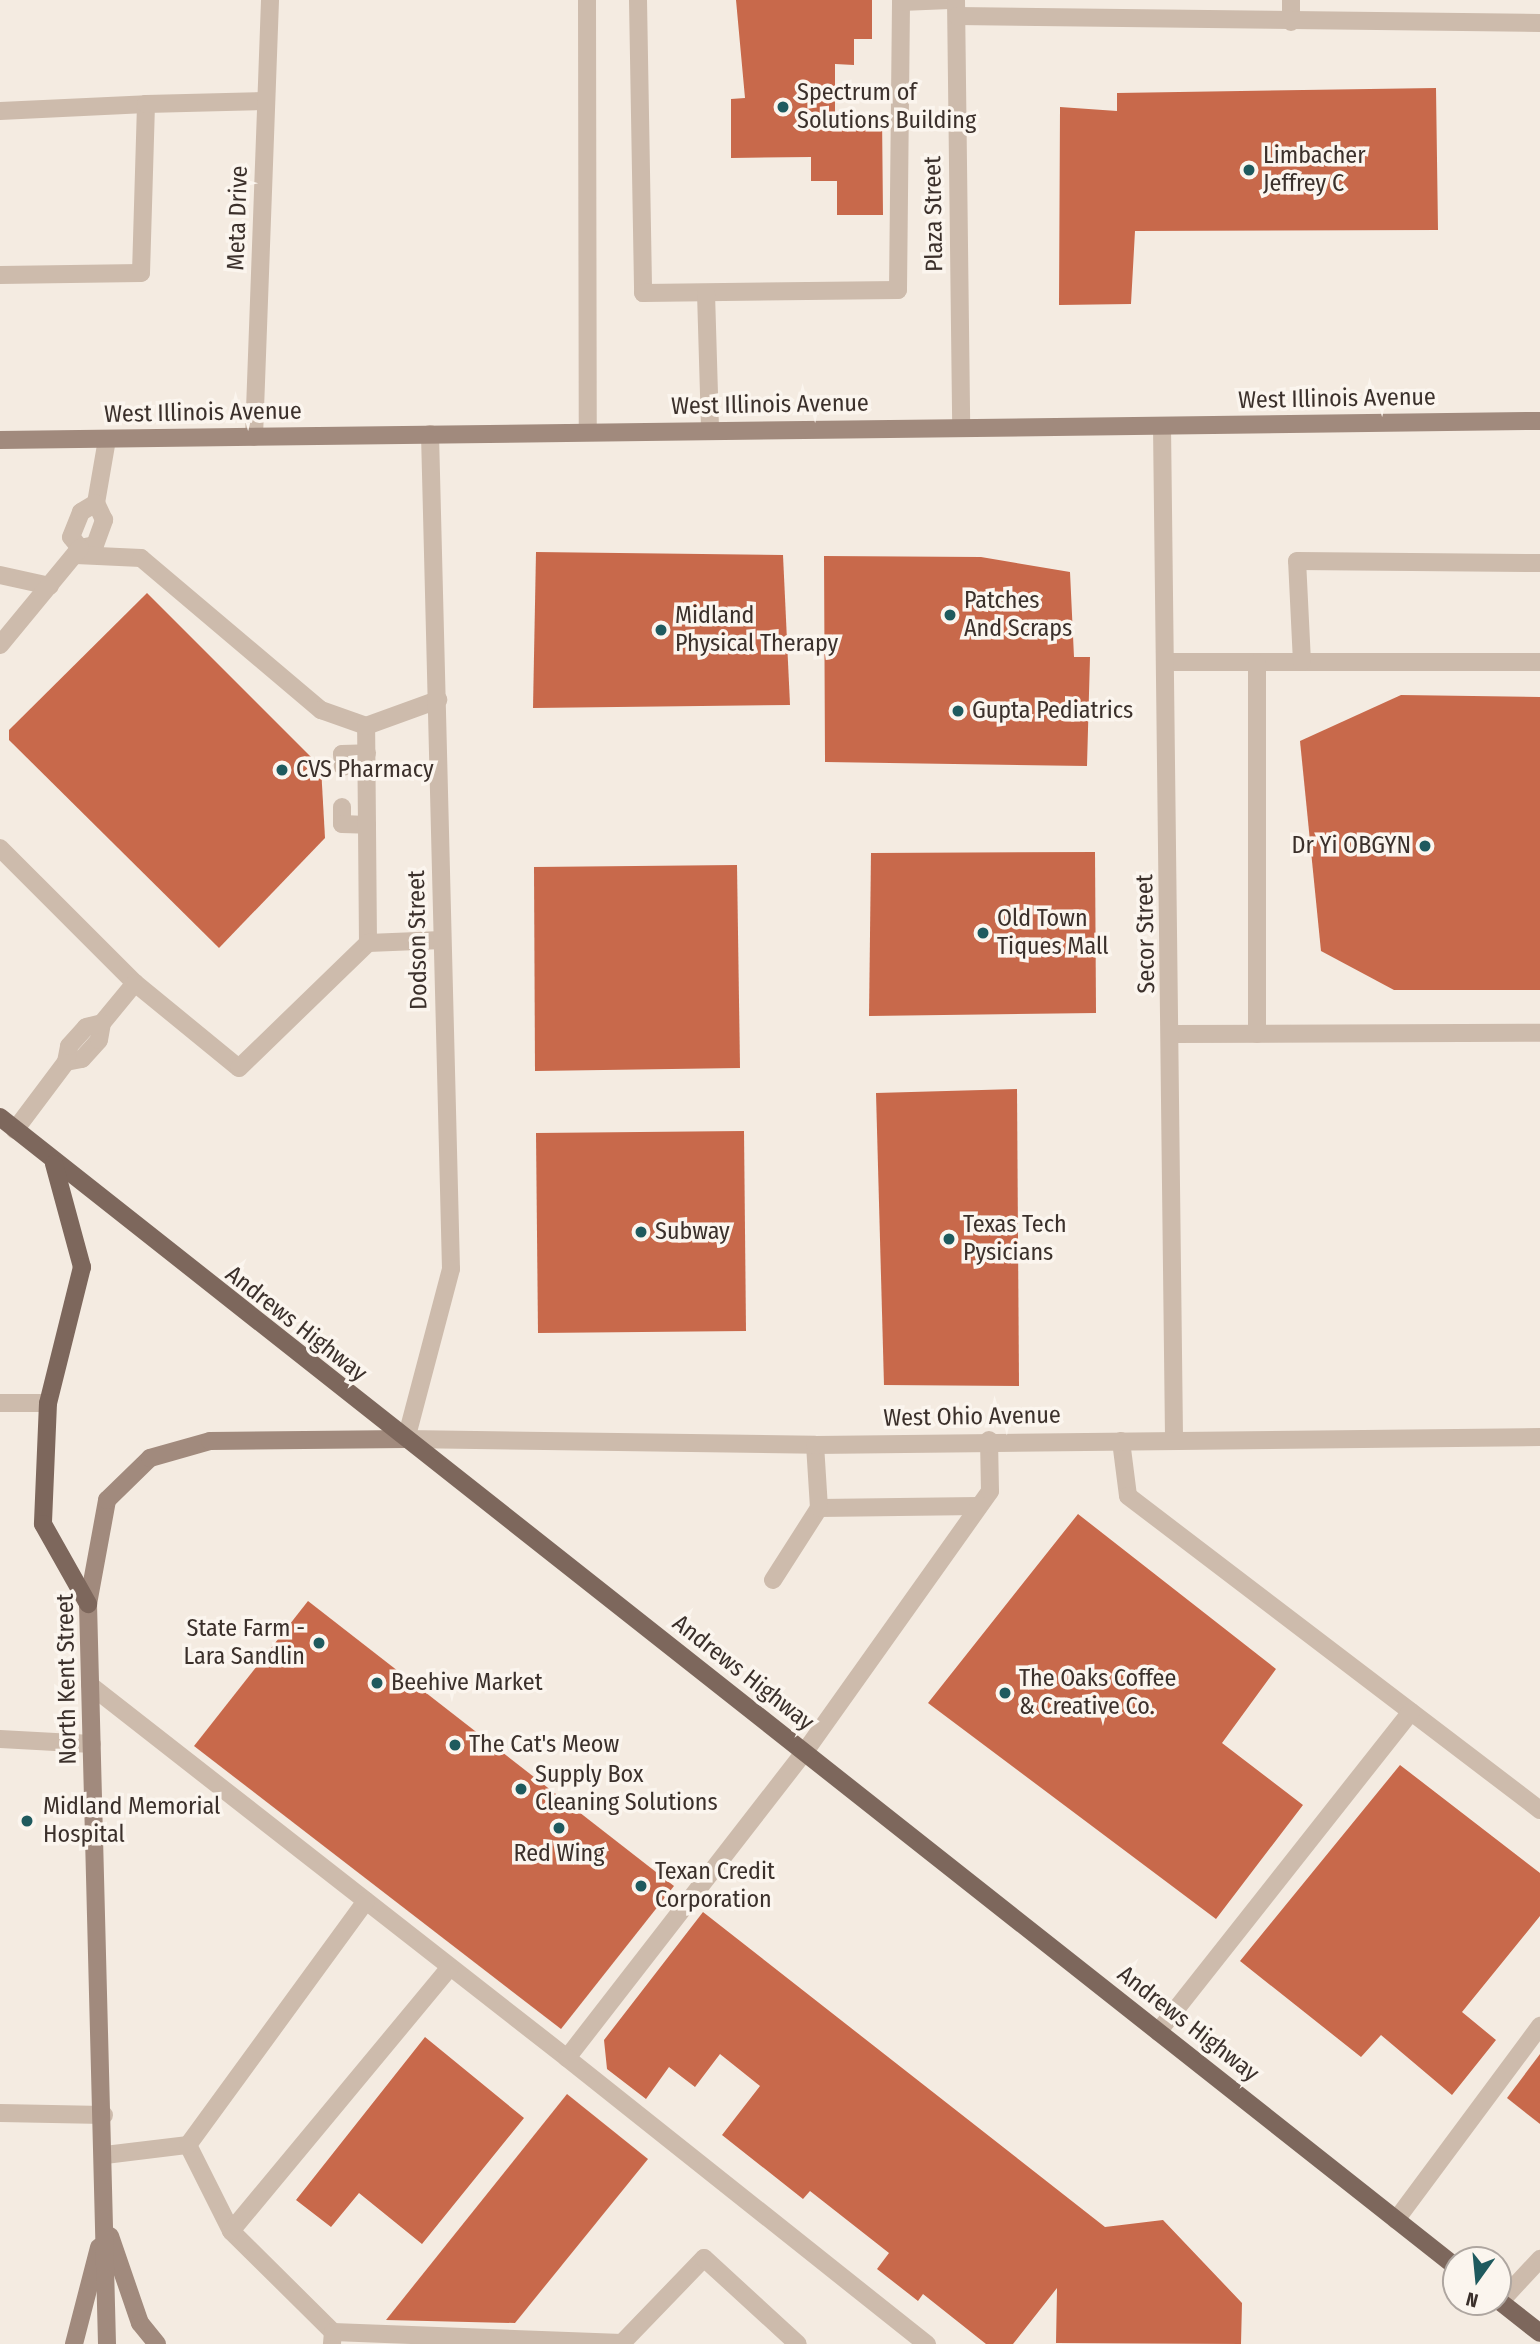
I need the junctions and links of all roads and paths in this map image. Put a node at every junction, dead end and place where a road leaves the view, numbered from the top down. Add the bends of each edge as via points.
1 (270, 0) edge
2 (587, 0) edge
3 (638, 0) edge
4 (1291, 0) edge
5 (954, 5) edge
6 (1291, 22) junction
7 (1540, 23) edge
8 (266, 101) junction
9 (146, 104) junction
10 (0, 111) edge
11 (0, 275) edge
12 (706, 292) junction
13 (1540, 421) edge
14 (1162, 426) junction
15 (961, 428) junction
16 (710, 430) junction
17 (588, 432) junction
18 (430, 434) junction
19 (254, 437) junction
20 (107, 439) junction
21 (0, 440) edge
22 (78, 551) junction
23 (1540, 563) edge
24 (0, 575) edge
25 (50, 586) junction
26 (0, 645) edge
27 (1165, 662) junction
28 (1302, 662) junction
29 (1540, 662) edge
30 (1257, 663) junction
31 (438, 699) junction
32 (366, 726) junction
33 (367, 753) junction
34 (343, 767) dead end
35 (342, 807) dead end
36 (367, 825) junction
37 (0, 848) edge
38 (442, 940) junction
39 (368, 943) junction
40 (135, 983) junction
41 (1540, 1033) edge
42 (1172, 1034) junction
43 (1257, 1034) junction
44 (0, 1117) edge
45 (15, 1130) junction
46 (54, 1164) junction
47 (0, 1403) edge
48 (48, 1403) junction
49 (1540, 1437) edge
50 (406, 1439) junction
51 (989, 1440) junction
52 (1174, 1440) junction
53 (1121, 1441) junction
54 (815, 1445) junction
55 (979, 1506) junction
56 (819, 1508) junction
57 (773, 1580) dead end
58 (88, 1604) junction
59 (90, 1685) junction
60 (1411, 1712) junction
61 (0, 1738) edge
62 (92, 1744) junction
63 (804, 1753) junction
64 (1540, 1810) edge
65 (366, 1901) junction
66 (450, 1966) junction
67 (1540, 2026) edge
68 (1158, 2032) junction
69 (567, 2058) junction
70 (0, 2113) edge
71 (104, 2115) junction
72 (188, 2145) junction
73 (105, 2155) junction
74 (1396, 2220) junction
75 (105, 2223) junction
76 (231, 2231) junction
77 (1442, 2256) edge
78 (1540, 2259) edge
79 (1512, 2288) edge
80 (1512, 2311) edge
81 (1540, 2333) edge
82 (333, 2338) edge
83 (548, 2342) edge
84 (74, 2344) edge
85 (107, 2344) edge
86 (157, 2344) edge
87 (798, 2344) edge
88 (927, 2344) edge

1 - 8 street, Meta Drive
2 - 17 street
3 - 12 street via 643,293
4 - 6 street
5 - 6 street
5 - 12 street via 901,2 898,290
5 - 15 street, Plaza Street
6 - 7 street
8 - 9 street
8 - 19 street, Meta Drive
9 - 10 street
9 - 11 street via 141,273
12 - 16 street
13 - 14 main road, West Illinois Avenue
14 - 15 main road, West Illinois Avenue
14 - 27 street, Secor Street
15 - 16 main road, West Illinois Avenue
16 - 17 main road, West Illinois Avenue
17 - 18 main road, West Illinois Avenue
18 - 19 main road, West Illinois Avenue
18 - 31 street, Dodson Street
19 - 20 main road, West Illinois Avenue
20 - 21 main road, West Illinois Avenue
20 - 22 street via 96,503 104,520 95,545
22 - 25 street
22 - 32 street via 141,558 321,710
23 - 28 street via 1297,561
24 - 25 street
25 - 26 street
27 - 30 street
27 - 42 street, Secor Street
28 - 29 street
28 - 30 street
30 - 43 street
31 - 32 street
31 - 38 street, Dodson Street
32 - 33 street
33 - 34 street via 342,754
33 - 36 street
35 - 36 street via 342,824
36 - 39 street
37 - 40 street
38 - 39 street
38 - 50 street, Dodson Street via 451,1269
39 - 40 street via 239,1068
40 - 45 street via 102,1023 99,1040 82,1059 66,1062
41 - 43 street
42 - 43 street
42 - 52 street, Secor Street
44 - 45 main road, Andrews Highway
45 - 46 main road, Andrews Highway
46 - 48 main road via 82,1267
46 - 50 main road, Andrews Highway
47 - 48 street
48 - 58 main road via 43,1524
49 - 52 street, West Ohio Avenue
50 - 54 street, West Ohio Avenue
50 - 58 main road, North Kent Street via 211,1441 150,1458 107,1500
50 - 63 main road, Andrews Highway
51 - 53 street, West Ohio Avenue
51 - 54 street, West Ohio Avenue
51 - 55 street via 990,1492
52 - 53 street, West Ohio Avenue
53 - 60 street via 1128,1496
54 - 56 street
55 - 56 street
55 - 63 street
56 - 57 street
58 - 59 main road, North Kent Street
59 - 62 main road, North Kent Street
59 - 65 street
60 - 64 street
60 - 68 street
61 - 62 street
62 - 71 main road, North Kent Street
63 - 68 main road, Andrews Highway
63 - 69 street
65 - 66 street
65 - 72 street
66 - 69 street
66 - 76 street
67 - 74 street
68 - 74 main road, Andrews Highway
69 - 88 street
70 - 71 street
71 - 73 main road, North Kent Street
72 - 73 street
72 - 76 street
73 - 75 main road, North Kent Street
74 - 77 main road, Andrews Highway
75 - 84 main road
75 - 85 main road, North Kent Street
75 - 86 main road via 141,2323
76 - 82 street
78 - 79 street
80 - 81 main road
82 - 83 street
83 - 87 street via 622,2343 704,2258

